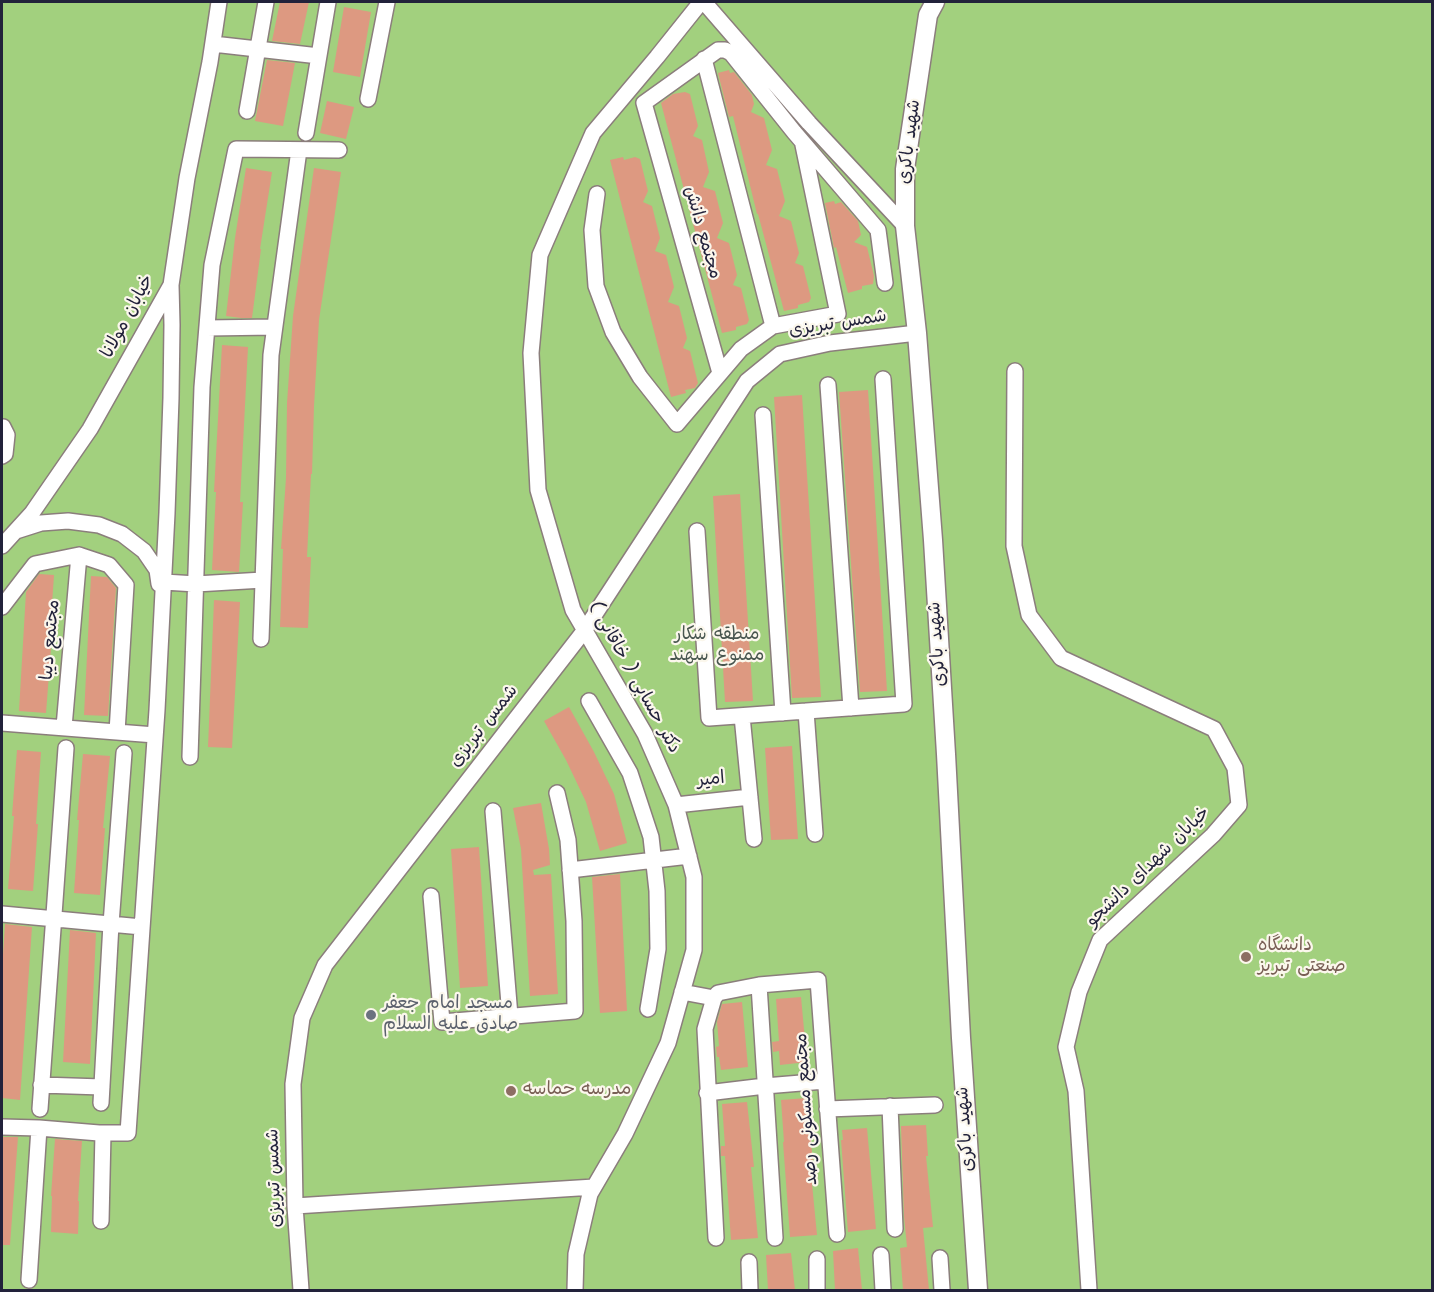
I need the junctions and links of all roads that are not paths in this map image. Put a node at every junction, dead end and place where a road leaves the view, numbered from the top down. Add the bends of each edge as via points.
1 (219, 2) edge
2 (266, 2) edge
3 (328, 2) edge
4 (387, 2) edge
5 (703, 2) edge
6 (936, 2) edge
7 (213, 44) junction
8 (258, 49) junction
9 (319, 56) junction
10 (704, 59) junction
11 (368, 99) dead end
12 (247, 111) dead end
13 (809, 123) junction
14 (306, 133) dead end
15 (798, 137) junction
16 (299, 150) junction
17 (339, 150) dead end
18 (597, 194) dead end
19 (905, 226) junction
20 (885, 283) dead end
21 (171, 285) junction
22 (773, 326) junction
23 (274, 327) junction
24 (207, 328) junction
25 (917, 333) junction
26 (1015, 371) dead end
27 (720, 373) junction
28 (883, 379) dead end
29 (828, 385) dead end
30 (763, 416) dead end
31 (2, 427) edge
32 (2, 456) edge
33 (15, 531) junction
34 (696, 531) dead end
35 (2, 546) edge
36 (79, 555) junction
37 (263, 580) junction
38 (164, 582) junction
39 (196, 584) junction
40 (2, 608) edge
41 (162, 608) junction
42 (584, 631) junction
43 (261, 639) dead end
44 (589, 701) dead end
45 (851, 708) junction
46 (806, 711) junction
47 (783, 713) junction
48 (742, 716) junction
49 (2, 723) edge
50 (64, 728) junction
51 (117, 732) junction
52 (155, 735) junction
53 (66, 748) dead end
54 (124, 753) dead end
55 (190, 758) dead end
56 (557, 793) dead end
57 (750, 797) junction
58 (676, 805) junction
59 (493, 811) dead end
60 (815, 834) dead end
61 (754, 839) dead end
62 (689, 856) junction
63 (653, 860) junction
64 (570, 870) junction
65 (431, 896) dead end
66 (2, 914) edge
67 (54, 919) junction
68 (111, 924) junction
69 (142, 927) junction
70 (759, 985) junction
71 (682, 992) junction
72 (714, 998) junction
73 (648, 1008) dead end
74 (510, 1016) junction
75 (825, 1081) junction
76 (42, 1085) junction
77 (765, 1086) junction
78 (707, 1093) junction
79 (935, 1105) dead end
80 (890, 1106) junction
81 (40, 1109) dead end
82 (827, 1109) junction
83 (2, 1127) edge
84 (39, 1128) junction
85 (103, 1133) junction
86 (594, 1187) junction
87 (295, 1206) junction
88 (101, 1221) dead end
89 (895, 1229) dead end
90 (837, 1234) dead end
91 (716, 1238) dead end
92 (775, 1238) dead end
93 (881, 1255) dead end
94 (940, 1258) dead end
95 (817, 1259) dead end
96 (749, 1262) dead end
97 (29, 1280) dead end
98 (301, 1290) edge
99 (575, 1290) edge
100 (750, 1290) edge
101 (817, 1290) edge
102 (883, 1290) edge
103 (942, 1290) edge
104 (978, 1290) edge
105 (1089, 1290) edge

1 - 7 street, خیابان مولانا
2 - 8 street
3 - 9 street
4 - 11 street
5 - 13 street
5 - 42 street, دکتر حسابی ( خاقانی ) via 593,133 540,255 531,353 538,490 573,610
6 - 19 main road, شهید باکری via 928,15 905,170
7 - 8 street
7 - 21 street, خیابان مولانا via 186,178
8 - 9 street
8 - 12 street
9 - 14 street
10 - 15 street via 718,50 731,53
10 - 22 street
10 - 27 street, مجتمع دانش via 644,103
13 - 15 street
13 - 19 street
15 - 20 street via 878,230
15 - 22 street via 838,314
16 - 17 street
16 - 23 street
16 - 24 street via 236,149 212,265
18 - 27 street via 592,230 596,286 613,332 640,377 677,424
19 - 25 main road, شهید باکری
21 - 33 street, خیابان مولانا via 90,429 32,513
21 - 38 street
22 - 27 street via 741,349
23 - 24 street
23 - 37 street
24 - 39 street
25 - 42 street, شمس تبریزی via 830,343 780,354 747,381
25 - 104 main road, شهید باکری
26 - 105 street, خیابان شهدای دانشجو via 1014,546 1029,615 1061,658 1214,729 1235,768 1239,804 1213,835 1100,940 1079,992 1066,1047 1076,1091
28 - 45 street via 904,704
29 - 45 street
30 - 47 street
31 - 32 street via 7,435
33 - 35 street, خیابان مولانا
33 - 41 street via 68,520 122,534 144,551 157,570
34 - 48 street via 709,718
36 - 40 street via 35,564
36 - 50 street, مجتمع دیبا
36 - 51 street via 109,565 126,585
37 - 39 street
37 - 43 street
38 - 39 street
38 - 41 street
39 - 55 street
41 - 52 street
42 - 58 street, دکتر حسابی ( خاقانی ) via 645,734
42 - 87 street, شمس تبریزی via 325,965 302,1018 293,1084
44 - 63 street via 630,773 651,837
45 - 46 street
46 - 47 street
46 - 60 street
47 - 48 street
48 - 57 street
49 - 50 street
50 - 51 street
51 - 52 street
52 - 69 street
53 - 67 street
54 - 68 street
56 - 64 street via 568,840
57 - 58 street, امیر
57 - 61 street
58 - 62 street, دکتر حسابی ( خاقانی )
59 - 74 street
62 - 63 street
62 - 71 street, دکتر حسابی ( خاقانی ) via 694,877 694,950
63 - 64 street
63 - 73 street via 658,949
64 - 74 street via 575,1011
65 - 74 street via 442,1022
66 - 67 street
67 - 68 street
67 - 76 street
68 - 69 street
68 - 76 street via 101,1095
69 - 85 street via 128,1132
70 - 72 street via 718,993
70 - 75 street, مجتمع مسکونی رصد via 818,980
70 - 77 street
71 - 72 street
71 - 86 street, دکتر حسابی ( خاقانی ) via 668,1044 625,1134
72 - 78 street via 705,1029
75 - 77 street
75 - 82 street, مجتمع مسکونی رصد
76 - 81 street
77 - 78 street
77 - 92 street
78 - 91 street
79 - 80 street
80 - 82 street
80 - 89 street
82 - 90 street, مجتمع مسکونی رصد
83 - 84 street
84 - 85 street
84 - 97 street
85 - 88 street
86 - 87 street
86 - 99 street, دکتر حسابی ( خاقانی ) via 576,1254
87 - 98 street, شمس تبریزی
93 - 102 street
94 - 103 street
95 - 101 street
96 - 100 street

